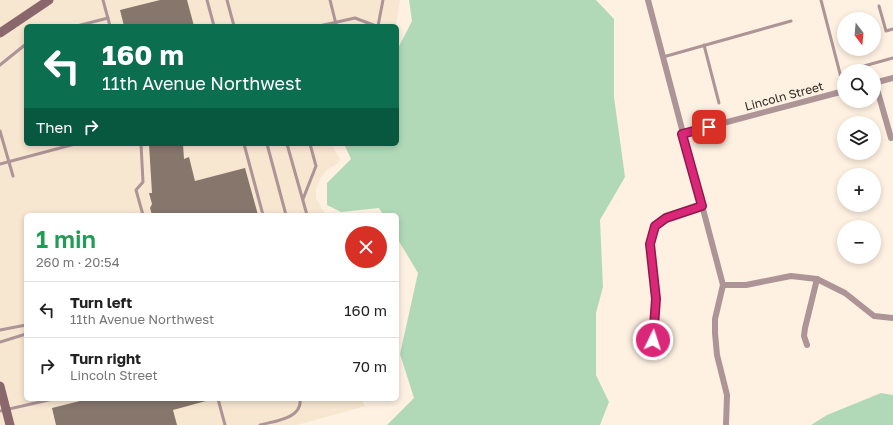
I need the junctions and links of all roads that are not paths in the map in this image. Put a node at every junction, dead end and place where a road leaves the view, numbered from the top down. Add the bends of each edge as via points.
1 (49, 0) edge
2 (103, 0) edge
3 (207, 0) edge
4 (226, 0) edge
5 (330, 0) edge
6 (383, 0) edge
7 (648, 0) edge
8 (821, 0) edge
9 (879, 6) dead end
10 (108, 18) junction
11 (791, 21) dead end
12 (85, 24) edge
13 (110, 24) edge
14 (213, 24) edge
15 (233, 24) edge
16 (336, 24) joint
17 (372, 24) edge
18 (377, 24) edge
19 (893, 29) edge
20 (0, 33) edge
21 (704, 45) junction
22 (24, 46) edge
23 (663, 57) junction
24 (893, 58) edge
25 (838, 64) edge
26 (871, 64) edge
27 (0, 65) edge
28 (893, 78) edge
29 (881, 81) edge
30 (837, 92) edge
31 (719, 103) dead end
32 (881, 103) edge
33 (0, 131) edge
34 (682, 134) junction
35 (891, 138) dead end
36 (67, 146) edge
37 (141, 146) edge
38 (245, 146) edge
39 (268, 146) edge
40 (288, 146) edge
41 (311, 146) edge
42 (9, 161) junction
43 (0, 164) edge
44 (13, 176) dead end
45 (303, 199) junction
46 (702, 206) junction
47 (142, 213) edge
48 (262, 213) edge
49 (285, 213) edge
50 (306, 213) edge
51 (817, 279) junction
52 (723, 284) junction
53 (893, 318) edge
54 (24, 325) edge
55 (0, 330) edge
56 (24, 335) edge
57 (0, 342) edge
58 (807, 345) dead end
59 (657, 357) dead end
60 (0, 386) edge
61 (44, 401) edge
62 (219, 401) edge
63 (300, 401) edge
64 (3, 410) edge
65 (10, 425) edge
66 (225, 425) edge
67 (260, 425) edge
68 (726, 425) edge

1 - 20 street
2 - 10 lane
3 - 14 lane
4 - 15 lane
5 - 16 lane
6 - 18 lane
7 - 23 street
8 - 25 lane
9 - 19 lane via 886,31
10 - 12 lane
10 - 13 lane
11 - 21 lane
16 - 17 lane via 355,18
21 - 23 lane
21 - 31 lane
22 - 27 lane
23 - 34 street
24 - 26 lane
28 - 29 street
30 - 34 street, Lincoln Street
32 - 35 street
33 - 42 lane
34 - 46 street
36 - 42 lane
37 - 47 lane via 143,182 136,190
38 - 48 lane
39 - 49 lane
40 - 45 lane
41 - 45 lane via 316,166
42 - 43 lane
42 - 44 lane
45 - 50 lane
46 - 52 street
46 - 59 street via 666,218 655,226 650,244 656,299 653,340
51 - 52 street via 787,276 746,284
51 - 53 street via 845,293 874,316
51 - 58 street via 805,328
52 - 68 street via 715,319 715,333 717,355 727,395
54 - 55 lane
56 - 57 lane
60 - 64 street
61 - 64 lane
62 - 66 lane
63 - 67 lane via 299,409 295,414
64 - 65 street

